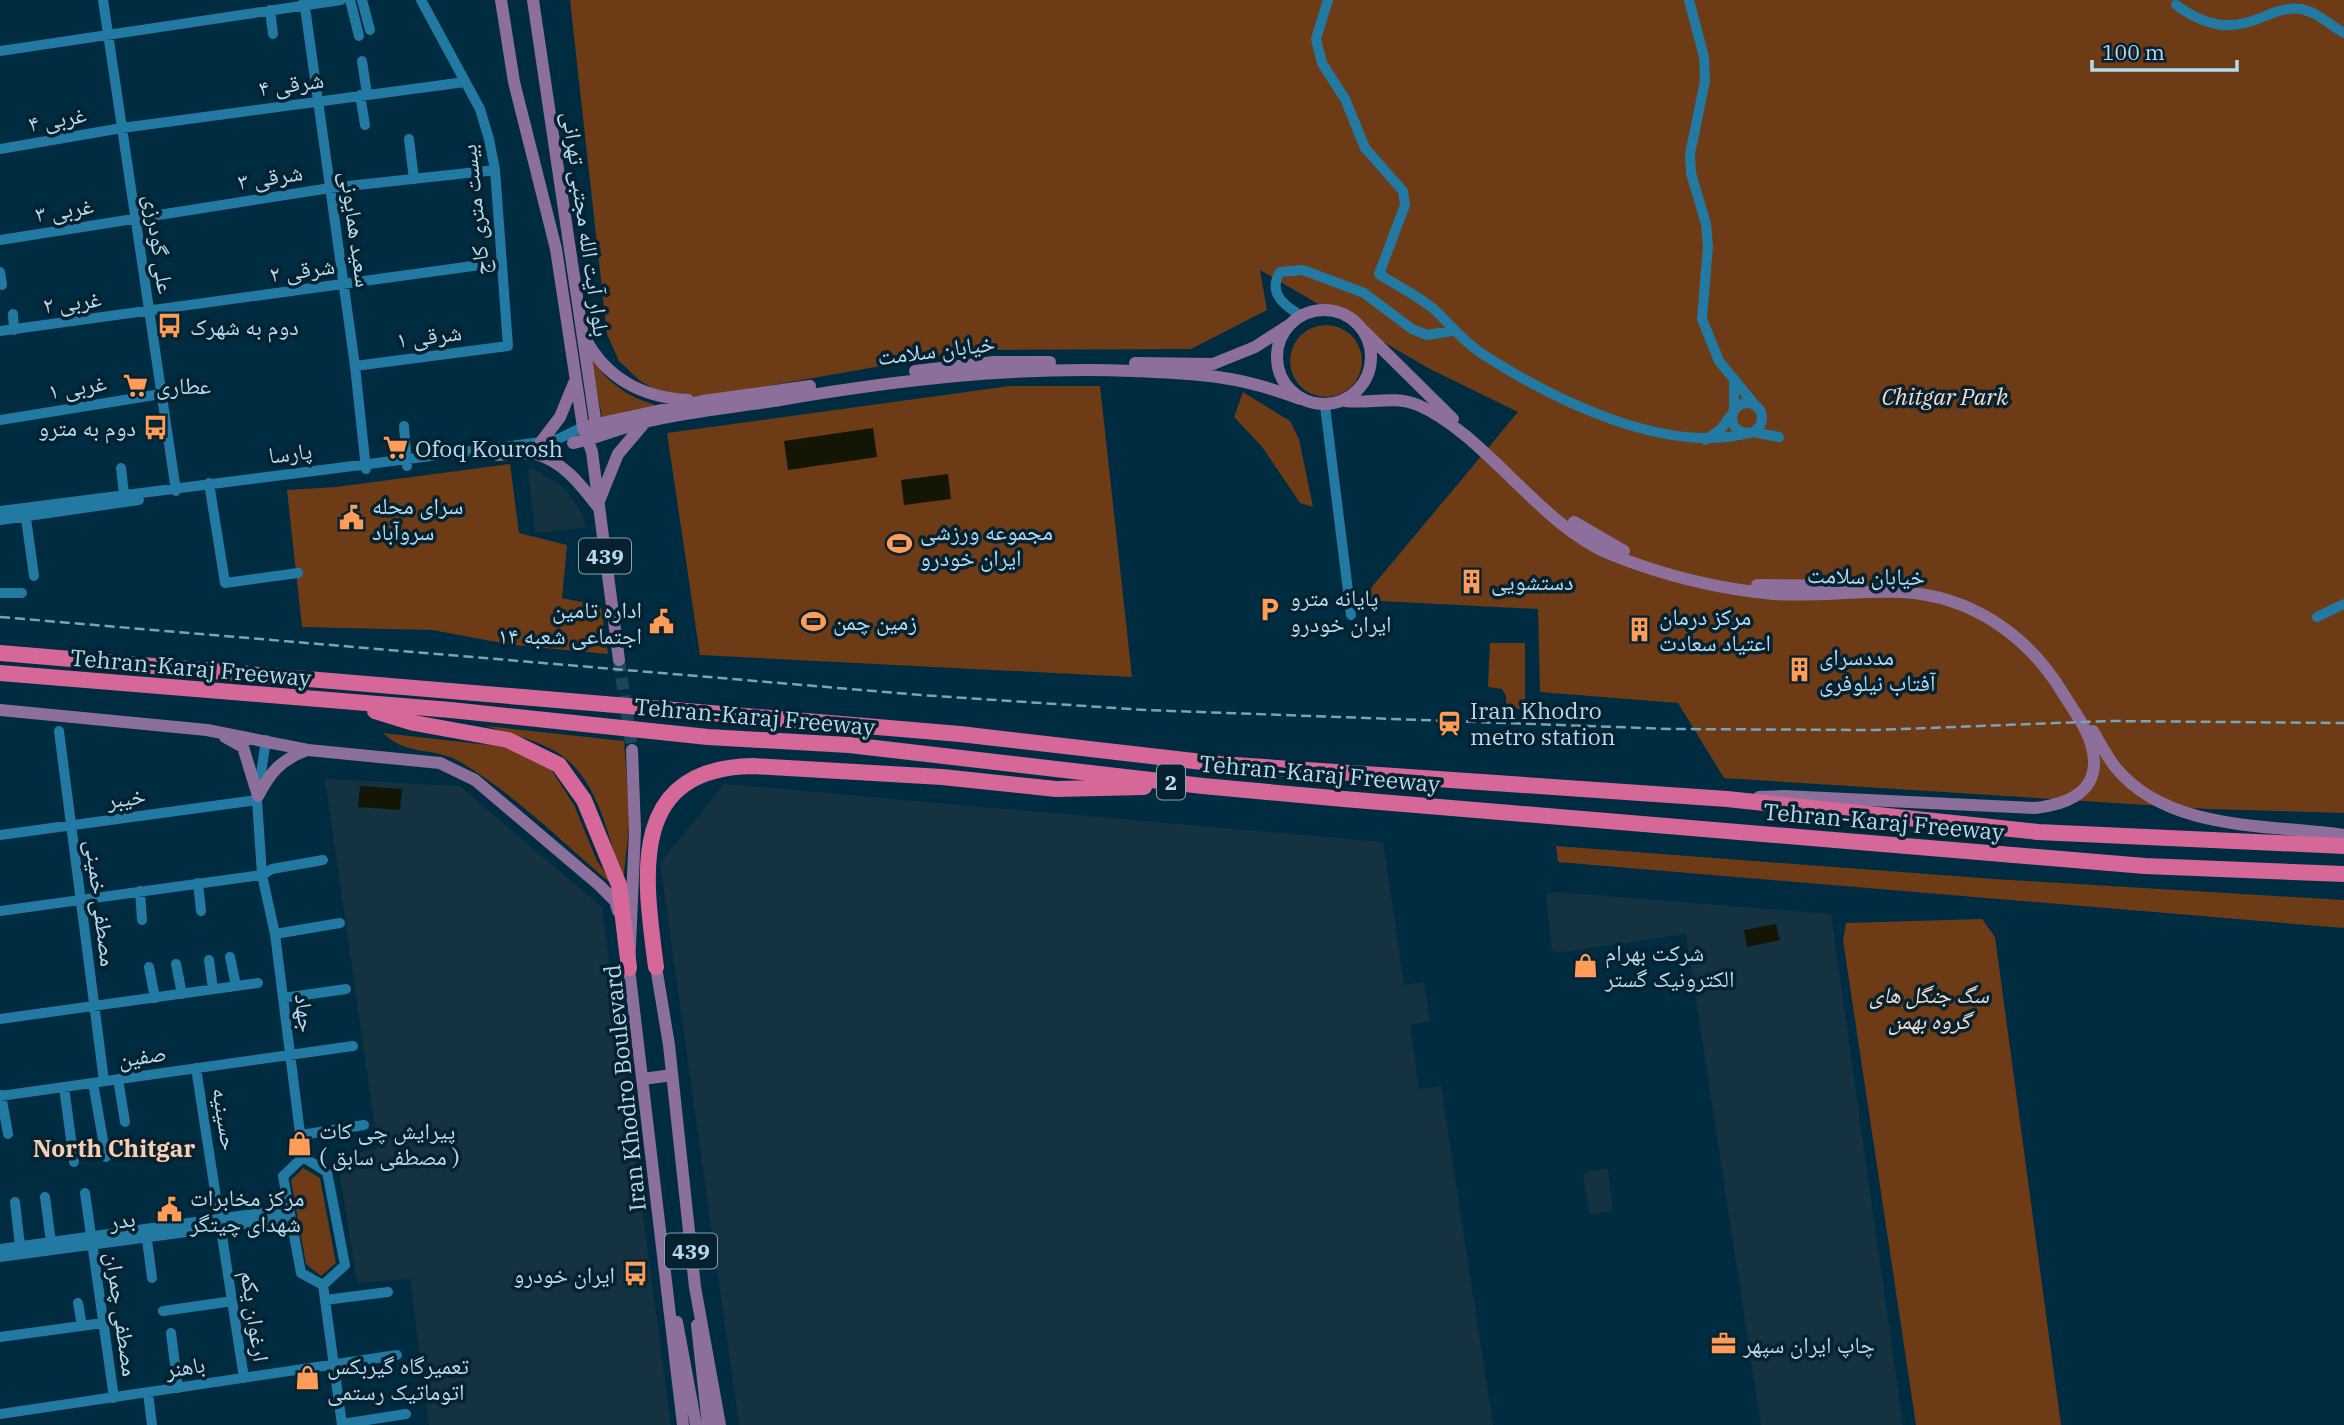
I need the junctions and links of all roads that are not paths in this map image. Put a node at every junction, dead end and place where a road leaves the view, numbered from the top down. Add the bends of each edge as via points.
1 (103, 0) edge
2 (335, 0) edge
3 (341, 0) edge
4 (350, 0) edge
5 (362, 0) edge
6 (421, 0) edge
7 (501, 0) edge
8 (533, 0) edge
9 (1328, 0) edge
10 (1689, 0) edge
11 (304, 3) edge
12 (2176, 5) dead end
13 (270, 10) junction
14 (370, 30) dead end
15 (2344, 33) edge
16 (108, 34) junction
17 (272, 34) dead end
18 (359, 36) dead end
19 (0, 51) edge
20 (362, 61) dead end
21 (465, 82) junction
22 (363, 95) junction
23 (318, 101) junction
24 (365, 125) dead end
25 (122, 128) junction
26 (409, 139) dead end
27 (0, 149) edge
28 (495, 170) junction
29 (414, 179) junction
30 (330, 188) junction
31 (135, 219) junction
32 (0, 240) edge
33 (502, 262) junction
34 (0, 272) edge
35 (344, 284) junction
36 (2, 285) dead end
37 (149, 312) junction
38 (13, 314) dead end
39 (1300, 315) junction
40 (1289, 325) junction
41 (14, 330) junction
42 (0, 331) edge
43 (1364, 331) junction
44 (1452, 331) junction
45 (581, 333) junction
46 (508, 346) joint
47 (355, 366) junction
48 (575, 372) junction
49 (1734, 380) junction
50 (161, 394) junction
51 (1300, 399) junction
52 (703, 401) junction
53 (1345, 401) junction
54 (1755, 405) junction
55 (1325, 406) junction
56 (1733, 411) junction
57 (1762, 417) junction
58 (0, 420) edge
59 (646, 421) junction
60 (404, 426) dead end
61 (1751, 433) junction
62 (591, 436) junction
63 (1705, 439) junction
64 (541, 442) junction
65 (573, 443) joint
66 (497, 455) junction
67 (407, 463) junction
68 (121, 468) dead end
69 (366, 468) junction
70 (210, 486) junction
71 (176, 491) junction
72 (124, 494) junction
73 (598, 507) junction
74 (0, 511) edge
75 (25, 512) junction
76 (0, 520) edge
77 (298, 573) dead end
78 (34, 576) dead end
79 (1820, 591) junction
80 (0, 593) edge
81 (22, 593) dead end
82 (2344, 604) edge
83 (1351, 615) dead end
84 (2316, 617) dead end
85 (0, 653) edge
86 (619, 660) tunnel mouth
87 (0, 673) edge
88 (345, 703) junction
89 (0, 710) edge
90 (39, 713) junction
91 (78, 717) junction
92 (207, 730) junction
93 (59, 731) junction
94 (266, 740) junction
95 (308, 750) junction
96 (632, 750) tunnel mouth
97 (1203, 786) junction
98 (258, 798) junction
99 (1727, 799) junction
100 (71, 825) junction
101 (0, 835) edge
102 (2344, 835) edge
103 (2344, 846) edge
104 (323, 860) dead end
105 (2344, 874) edge
106 (262, 875) junction
107 (198, 883) junction
108 (139, 891) junction
109 (80, 898) junction
110 (0, 911) edge
111 (201, 911) dead end
112 (142, 920) dead end
113 (340, 923) dead end
114 (622, 925) junction
115 (275, 934) junction
116 (230, 957) dead end
117 (209, 960) dead end
118 (176, 964) dead end
119 (149, 967) dead end
120 (656, 967) joint
121 (629, 968) junction
122 (258, 983) dead end
123 (236, 986) junction
124 (213, 989) junction
125 (346, 989) dead end
126 (182, 994) junction
127 (155, 998) junction
128 (283, 998) junction
129 (95, 1006) junction
130 (0, 1019) edge
131 (353, 1046) dead end
132 (290, 1055) junction
133 (197, 1068) junction
134 (672, 1075) junction
135 (118, 1079) junction
136 (643, 1079) junction
137 (99, 1082) junction
138 (64, 1087) junction
139 (1, 1095) edge
140 (125, 1122) dead end
141 (363, 1125) dead end
142 (8, 1134) dead end
143 (300, 1135) junction
144 (106, 1157) dead end
145 (303, 1157) junction
146 (74, 1162) dead end
147 (85, 1193) dead end
148 (45, 1198) dead end
149 (15, 1202) dead end
150 (290, 1213) junction
151 (221, 1223) junction
152 (146, 1233) junction
153 (92, 1240) junction
154 (51, 1242) junction
155 (20, 1246) junction
156 (0, 1249) edge
157 (0, 1257) edge
158 (152, 1278) dead end
159 (323, 1285) junction
160 (668, 1287) junction
161 (695, 1287) junction
162 (388, 1292) dead end
163 (325, 1300) junction
164 (233, 1301) junction
165 (78, 1303) dead end
166 (163, 1311) dead end
167 (103, 1323) junction
168 (82, 1326) junction
169 (171, 1333) dead end
170 (0, 1337) edge
171 (397, 1355) dead end
172 (334, 1364) junction
173 (244, 1378) junction
174 (178, 1388) junction
175 (148, 1393) junction
176 (114, 1398) junction
177 (0, 1413) edge
178 (406, 1413) dead end
179 (342, 1424) edge
180 (152, 1425) edge
181 (683, 1425) edge
182 (696, 1425) edge
183 (708, 1425) edge
184 (720, 1425) edge

1 - 16 street, علی گودرزی
2 - 3 street
2 - 11 street
4 - 18 street
5 - 14 street
6 - 21 street, بیست متری کاج
7 - 48 main road, بلوار آیت الله مجتبی تهرانی via 517,94 556,249
8 - 45 main road, بلوار آیت الله مجتبی تهرانی
9 - 44 street via 1316,39 1322,63 1345,99 1365,148 1403,191 1403,212 1378,274 1436,311
10 - 49 street via 1704,57 1690,155 1708,246 1700,306 1710,344
11 - 13 street
11 - 23 street, سعید همایونی
12 - 15 street via 2227,28 2282,10 2302,9
13 - 16 street
13 - 17 street
16 - 19 street
16 - 25 street, علی گودرزی
20 - 22 street
21 - 22 street, ۴ شرقی
21 - 28 street, بیست متری کاج via 480,110
22 - 23 street, ۴ شرقی
22 - 24 street
23 - 25 street, ۴ شرقی
23 - 30 street, سعید همایونی
25 - 27 street, ۴ غربی
25 - 31 street, علی گودرزی
26 - 29 street
28 - 29 street, ۳ شرقی
28 - 33 street, بیست متری کاج
29 - 30 street, ۳ شرقی
30 - 31 street, ۳ شرقی
30 - 35 street, سعید همایونی
31 - 32 street, ۳ غربی
31 - 37 street, علی گودرزی
33 - 35 street, ۲ شرقی
33 - 46 street, بیست متری کاج
34 - 36 street
35 - 37 street, ۲ شرقی
35 - 47 street, سعید همایونی
37 - 41 street, ۲ غربی
37 - 50 street, علی گودرزی
38 - 41 street
39 - 40 main road
39 - 43 main road via 1313,310 1342,312
39 - 44 street via 1276,294 1274,282 1280,272 1303,270 1364,293 1427,335
40 - 51 main road via 1280,338 1279,370
40 - 52 main road, خیابان سلامت via 1255,347 1213,364 994,362
41 - 42 street, ۲ غربی
43 - 53 main road via 1371,357 1368,371
43 - 79 main road, خیابان سلامت via 1439,407 1555,509 1614,547 1697,575
44 - 63 street via 1483,354 1590,409 1637,427
45 - 52 main road via 612,376 671,399
45 - 62 main road, بلوار آیت الله مجتبی تهرانی
46 - 47 street, ۱ شرقی
47 - 69 street, سعید همایونی
48 - 62 main road, بلوار آیت الله مجتبی تهرانی
48 - 64 main road via 568,403
49 - 54 street
49 - 56 street
50 - 58 street, ۱ غربی
50 - 71 street, علی گودرزی
51 - 55 main road
51 - 59 main road, خیابان سلامت via 1222,376 1090,370 981,372 921,377
52 - 62 main road, خیابان سلامت
53 - 55 main road
53 - 79 main road, خیابان سلامت via 1402,401 1432,413 1583,538 1608,553 1670,575 1727,588
54 - 56 street via 1748,402
54 - 57 street
55 - 83 street
56 - 61 street via 1735,429
56 - 63 street via 1721,429
57 - 61 street via 1761,425
57 - 61 street via 1779,437
59 - 62 main road, خیابان سلامت
59 - 73 main road via 618,454
60 - 67 street
61 - 63 street via 1725,440
62 - 64 street, پارسا
62 - 65 main road
62 - 73 main road, 439
64 - 67 street, پارسا
65 - 66 street, پارسا
66 - 67 street, پارسا
66 - 73 main road via 535,454 555,463
67 - 69 street, پارسا
68 - 72 street
69 - 70 street, پارسا
70 - 71 street, پارسا
70 - 77 street via 225,583
71 - 72 street, پارسا
71 - 75 street, پارسا
72 - 75 street, پارسا
73 - 86 main road, 439
74 - 75 street, پارسا
75 - 76 street, پارسا
75 - 78 street
79 - 99 main road, خیابان سلامت via 1935,597 1992,618 2018,636 2053,678 2093,743 2094,766 2088,784 2060,806 2035,808 1784,796
79 - 102 main road, خیابان سلامت via 1887,585 1926,589 1993,611 2041,649 2116,769 2158,801 2179,811 2232,822
80 - 81 street
82 - 84 street
85 - 99 highway, Tehran-Karaj Freeway / 2 via 960,734 1220,764
87 - 88 highway, Tehran-Karaj Freeway / 2
88 - 97 highway, Tehran-Karaj Freeway / 2 via 902,750
88 - 114 highway via 414,723 508,740 559,765 579,790 596,826 619,885
89 - 90 main road
90 - 91 main road
90 - 93 street
91 - 92 main road
91 - 93 street
92 - 94 main road
92 - 98 main road via 243,747
93 - 100 street, مصطفی خمینی
94 - 95 main road
94 - 98 street, جهاد
95 - 98 main road via 275,766
95 - 114 main road via 459,770 599,885 615,901
96 - 121 main road, Iran Khodro Boulevard / 439 via 635,813
97 - 105 highway, Tehran-Karaj Freeway / 2 via 2145,866
97 - 120 highway via 1056,789 942,777 723,766 699,774 674,794 657,819 650,841 649,912
98 - 100 street, خیبر
98 - 106 street, جهاد
99 - 103 highway, Tehran-Karaj Freeway / 2 via 2038,832
100 - 101 street, خیبر
100 - 109 street, مصطفی خمینی
104 - 106 street
106 - 107 street
106 - 115 street, جهاد
107 - 108 street
107 - 111 street
108 - 109 street
108 - 112 street
109 - 110 street
109 - 129 street, مصطفی خمینی
113 - 115 street
114 - 121 highway
115 - 128 street, جهاد
116 - 123 street
117 - 124 street
118 - 126 street
119 - 127 street
120 - 134 main road, Iran Khodro Boulevard / 439
121 - 136 main road, Iran Khodro Boulevard / 439
122 - 123 street
123 - 124 street
124 - 126 street
125 - 128 street
126 - 127 street
127 - 129 street
128 - 132 street, جهاد
129 - 130 street
129 - 137 street, مصطفی خمینی
131 - 132 street, صفین
132 - 133 street, صفین
132 - 143 street, جهاد
133 - 135 street, صفین
133 - 151 street, حسینیه
134 - 136 main road
134 - 161 main road, Iran Khodro Boulevard / 439
135 - 137 street, صفین
135 - 140 street
136 - 160 main road, Iran Khodro Boulevard / 439
137 - 138 street, صفین
137 - 144 street, مصطفی خمینی
138 - 139 street, صفین
138 - 146 street
139 - 142 street
141 - 143 street
143 - 145 street, جهاد
145 - 150 street via 283,1176
145 - 159 street via 327,1172 345,1265
147 - 153 street, مصطفی چمران
148 - 154 street
149 - 155 street
150 - 151 street, بدر
150 - 159 street via 301,1273
151 - 152 street, بدر
151 - 164 street, ارغوان یکم
152 - 153 street, بدر
152 - 158 street
153 - 154 street, بدر
153 - 157 street, بدر
153 - 167 street, مصطفی چمران
154 - 155 street, بدر
155 - 156 street, بدر
159 - 163 street
160 - 181 main road, Iran Khodro Boulevard / 439
160 - 182 main road, Iran Khodro Boulevard
161 - 183 main road, Iran Khodro Boulevard
161 - 184 main road, Iran Khodro Boulevard / 439
162 - 163 street
163 - 172 street
164 - 166 street
164 - 173 street, ارغوان یکم
165 - 168 street
167 - 168 street
167 - 176 street, مصطفی چمران
168 - 170 street
169 - 174 street
171 - 172 street, باهنر
172 - 173 street, باهنر
172 - 179 street
173 - 174 street, باهنر
174 - 175 street, باهنر
175 - 176 street, باهنر
175 - 180 street
176 - 177 street, باهنر
178 - 179 street

